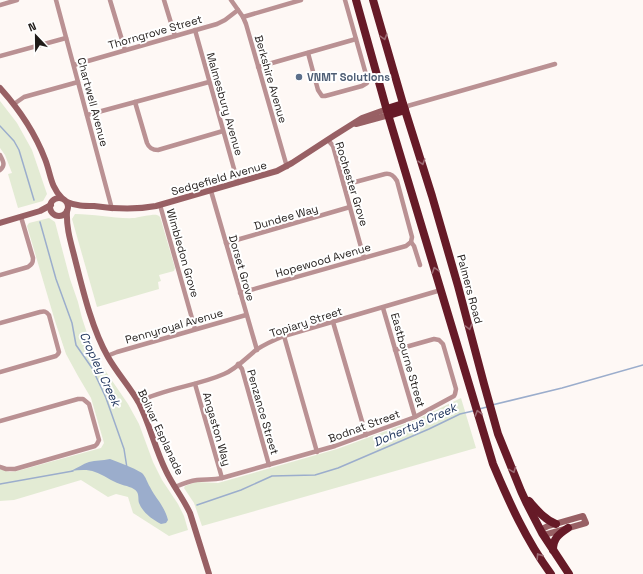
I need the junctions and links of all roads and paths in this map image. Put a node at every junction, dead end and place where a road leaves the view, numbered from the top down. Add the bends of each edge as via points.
1 (17, 0) edge
2 (56, 0) edge
3 (110, 0) edge
4 (164, 0) edge
5 (231, 0) edge
6 (301, 0) edge
7 (345, 0) edge
8 (356, 0) edge
9 (373, 0) edge
10 (0, 5) edge
11 (238, 10) junction
12 (243, 17) junction
13 (195, 30) junction
14 (174, 36) junction
15 (66, 38) junction
16 (356, 39) junction
17 (124, 50) junction
18 (308, 53) junction
19 (0, 56) edge
20 (556, 64) dead end
21 (74, 65) junction
22 (258, 67) junction
23 (78, 82) junction
24 (209, 82) junction
25 (0, 88) edge
26 (135, 102) junction
27 (14, 104) junction
28 (404, 107) junction
29 (388, 112) junction
30 (87, 115) junction
31 (223, 131) junction
32 (328, 140) junction
33 (0, 155) edge
34 (287, 167) junction
35 (0, 170) edge
36 (238, 183) junction
37 (344, 185) junction
38 (54, 188) junction
39 (211, 191) junction
40 (64, 200) junction
41 (51, 203) junction
42 (160, 205) junction
43 (80, 206) junction
44 (112, 208) junction
45 (350, 208) junction
46 (40, 211) junction
47 (68, 211) junction
48 (54, 214) junction
49 (21, 217) junction
50 (0, 223) edge
51 (68, 232) junction
52 (411, 242) junction
53 (226, 244) junction
54 (364, 258) junction
55 (420, 265) dead end
56 (0, 275) edge
57 (441, 290) junction
58 (240, 293) junction
59 (383, 308) junction
60 (246, 315) junction
61 (333, 322) junction
62 (0, 323) edge
63 (195, 329) junction
64 (284, 336) junction
65 (256, 350) junction
66 (395, 350) junction
67 (107, 356) junction
68 (238, 364) junction
69 (0, 372) edge
70 (195, 384) junction
71 (138, 402) junction
72 (415, 417) junction
73 (0, 421) edge
74 (366, 435) junction
75 (317, 452) junction
76 (269, 465) junction
77 (0, 467) edge
78 (222, 478) junction
79 (175, 486) junction
80 (521, 491) junction
81 (556, 524) junction
82 (568, 528) junction
83 (542, 532) junction
84 (528, 539) junction
85 (553, 550) junction
86 (209, 574) edge
87 (551, 574) edge
88 (569, 574) edge

1 - 10 street
2 - 15 street, Chartwell Avenue
3 - 17 street
4 - 14 street
5 - 11 street, Berkshire Avenue
6 - 12 street
7 - 16 street
8 - 29 highway
9 -> 28 highway, Palmers Road
11 - 12 street, Berkshire Avenue
11 - 13 street, Thorngrove Street via 221,22
12 - 22 street, Berkshire Avenue
13 - 14 street, Thorngrove Street
13 - 24 street, Malmesbury Avenue
14 - 17 street, Thorngrove Street
15 - 19 street
15 - 21 street, Chartwell Avenue
16 - 18 street
16 - 18 street via 367,78 362,86 322,96
17 - 21 street, Thorngrove Street
18 - 22 street
20 - 28 street
21 - 23 street, Chartwell Avenue
22 - 34 street, Berkshire Avenue
23 - 27 street via 24,98
23 - 30 street, Chartwell Avenue
24 - 26 street
24 - 31 street, Malmesbury Avenue
25 - 27 street
26 - 30 street
26 - 31 street via 147,143 155,150
27 - 38 street via 35,137
28 - 29 highway
28 -> 80 highway, Palmers Road via 458,286 498,434
29 - 32 street, Sedgefield Avenue via 362,118
57 -> 29 highway
30 - 44 street, Chartwell Avenue
31 - 36 street, Malmesbury Avenue
32 - 34 street, Sedgefield Avenue
32 - 37 street, Rochester Grove via 333,146
33 - 35 street via 4,165
34 - 36 street, Sedgefield Avenue
36 - 39 street, Sedgefield Avenue
37 - 45 street, Rochester Grove
37 - 52 street via 385,174 395,177 412,237
38 - 40 street
38 - 41 street
39 - 42 street, Sedgefield Avenue
39 - 53 street, Dorset Grove
40 - 41 street via 58,198
40 - 43 street, Sedgefield Avenue
40 - 47 street via 68,205
41 - 46 street
41 - 48 street via 50,208
42 - 44 street, Sedgefield Avenue via 138,209
42 - 63 street, Wimbledon Grove
43 - 44 street, Sedgefield Avenue
43 - 47 street, Sedgefield Avenue
45 - 53 street, Dundee Way
45 - 54 street, Rochester Grove
46 - 48 street
46 - 49 street
47 - 48 street via 62,216
47 - 51 street, Bolivar Esplanade
48 - 51 street, Bolivar Esplanade via 62,221
49 - 50 street
49 - 56 street via 33,262 28,267
51 - 67 street, Bolivar Esplanade via 86,302
52 - 54 street, Hopewood Avenue via 406,246
52 - 55 street
53 - 58 street, Dorset Grove
54 - 58 street, Hopewood Avenue
57 - 59 street, Topiary Street
84 -> 57 highway via 513,512 496,471
58 - 60 street, Dorset Grove
59 - 61 street, Topiary Street
59 - 66 street, Eastbourne Street
60 - 63 street, Pennyroyal Avenue
60 - 65 street, Dorset Grove
61 - 64 street, Topiary Street
61 - 74 street
62 - 69 street via 46,312 59,352 56,356
63 - 67 street, Pennyroyal Avenue
64 - 65 street, Topiary Street
64 - 75 street
65 - 68 street, Topiary Street
66 - 72 street, Eastbourne Street
66 - 72 street, Bodnat Street via 434,339 443,344 456,394
67 - 71 street, Bolivar Esplanade
68 - 70 street, Topiary Street via 226,373
68 - 76 street, Penzance Street via 242,369
70 - 71 street, Topiary Street
70 - 78 street, Angaston Way
71 - 79 street, Bolivar Esplanade via 166,471
72 - 74 street, Bodnat Street
73 - 77 street via 78,399 85,400 89,404 98,438 96,445 15,469
74 - 75 street, Bodnat Street
75 - 76 street, Bodnat Street
76 - 78 street, Bodnat Street
78 - 79 street, Bodnat Street via 190,481
79 - 86 street, Bolivar Esplanade via 190,513
80 - 81 highway via 549,522
80 - 83 highway, Palmers Road
81 - 82 street via 583,516 586,523
81 - 83 street
82 - 83 street
82 - 85 highway via 555,540
83 - 84 highway
83 - 85 highway, Palmers Road
87 -> 84 highway
85 - 88 highway, Palmers Road

